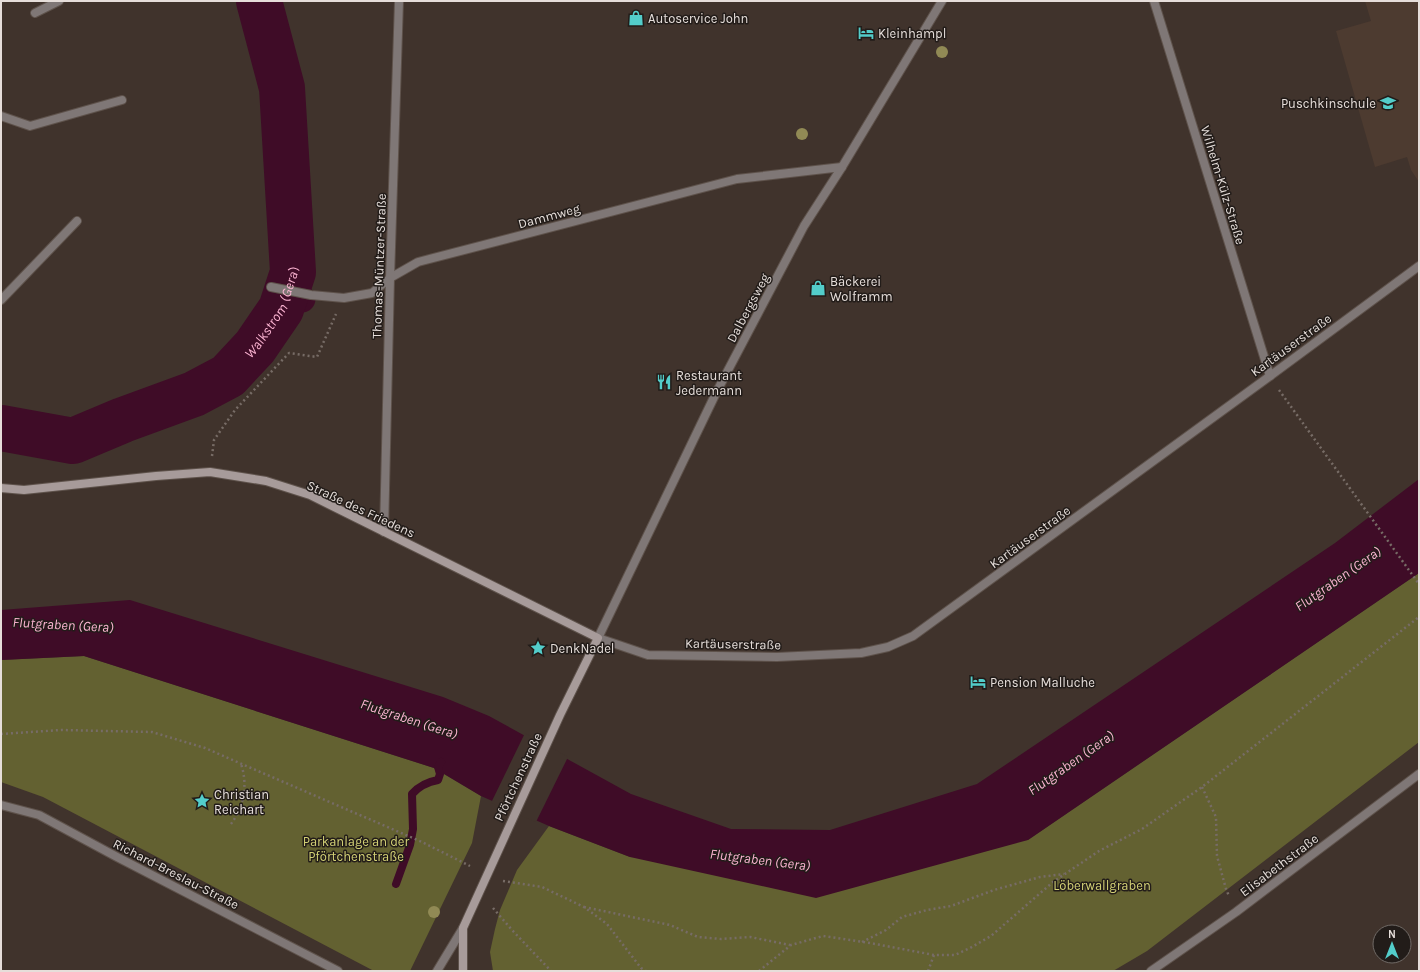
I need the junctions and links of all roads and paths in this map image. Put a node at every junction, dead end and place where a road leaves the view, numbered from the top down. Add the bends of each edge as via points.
1 (59, 1) edge
2 (399, 1) edge
3 (942, 1) edge
4 (1154, 1) edge
5 (35, 13) dead end
6 (122, 100) dead end
7 (1, 116) edge
8 (842, 166) junction
9 (77, 221) dead end
10 (1419, 266) edge
11 (390, 278) junction
12 (271, 287) dead end
13 (344, 298) junction
14 (1, 300) edge
15 (1270, 376) junction
16 (210, 472) junction
17 (1, 488) edge
18 (384, 532) junction
19 (1419, 584) edge
20 (1419, 618) edge
21 (598, 638) junction
22 (1, 734) edge
23 (241, 764) junction
24 (1419, 774) edge
25 (1202, 787) junction
26 (1, 805) edge
27 (231, 824) dead end
28 (470, 866) dead end
29 (1066, 874) junction
30 (502, 881) dead end
31 (1226, 889) dead end
32 (584, 907) junction
33 (493, 908) dead end
34 (463, 928) junction
35 (862, 942) junction
36 (791, 945) junction
37 (934, 955) junction
38 (1161, 969) edge
39 (338, 971) edge
40 (437, 971) edge
41 (463, 971) edge
42 (551, 971) edge
43 (646, 971) edge
44 (758, 971) edge
45 (928, 971) edge
46 (1151, 971) edge

1 - 5 street
2 - 11 street, Thomas-Müntzer-Straße
3 - 8 street, Dalbergsweg
4 - 15 street, Wilhelm-Külz-Straße
6 - 7 street via 30,126
8 - 11 street, Dammweg via 737,179 418,262
8 - 21 street, Dalbergsweg via 804,226 716,393
9 - 14 street
10 - 15 street, Kartäuserstraße
11 - 13 street, Dammweg via 372,293
11 - 18 street, Thomas-Müntzer-Straße
12 - 13 street, Dammweg
13 - 16 path via 317,357 289,353 235,410 214,440
15 - 19 path
15 - 21 street, Kartäuserstraße via 913,636 888,647 861,653 776,657 648,655
16 - 17 main road, Straße des Friedens via 24,490
16 - 18 main road, Straße des Friedens via 266,481 310,495
18 - 21 main road, Straße des Friedens
20 - 25 path
21 - 34 main road, Pförtchenstraße
22 - 23 path via 61,730 152,732 204,748
23 - 27 path via 245,786 243,799
23 - 28 path via 422,842
24 - 38 street, Elisabethstraße
25 - 29 path via 1142,828 1099,851
25 - 31 path via 1216,818 1217,856
26 - 39 street, Richard-Breslau-Straße via 39,815
29 - 35 path via 1040,877 951,906 902,917 886,930
29 - 37 path via 1053,882 990,936 955,955
30 - 32 path via 542,887
32 - 36 path via 670,925 698,937 750,937
32 - 43 path via 607,924 640,968
33 - 42 path
34 - 40 street, Pförtchenstraße
34 - 41 main road, Pförtchenstraße
35 - 36 path via 823,936
35 - 37 path
36 - 44 path
37 - 45 path
38 - 46 street, Elisabethstraße

